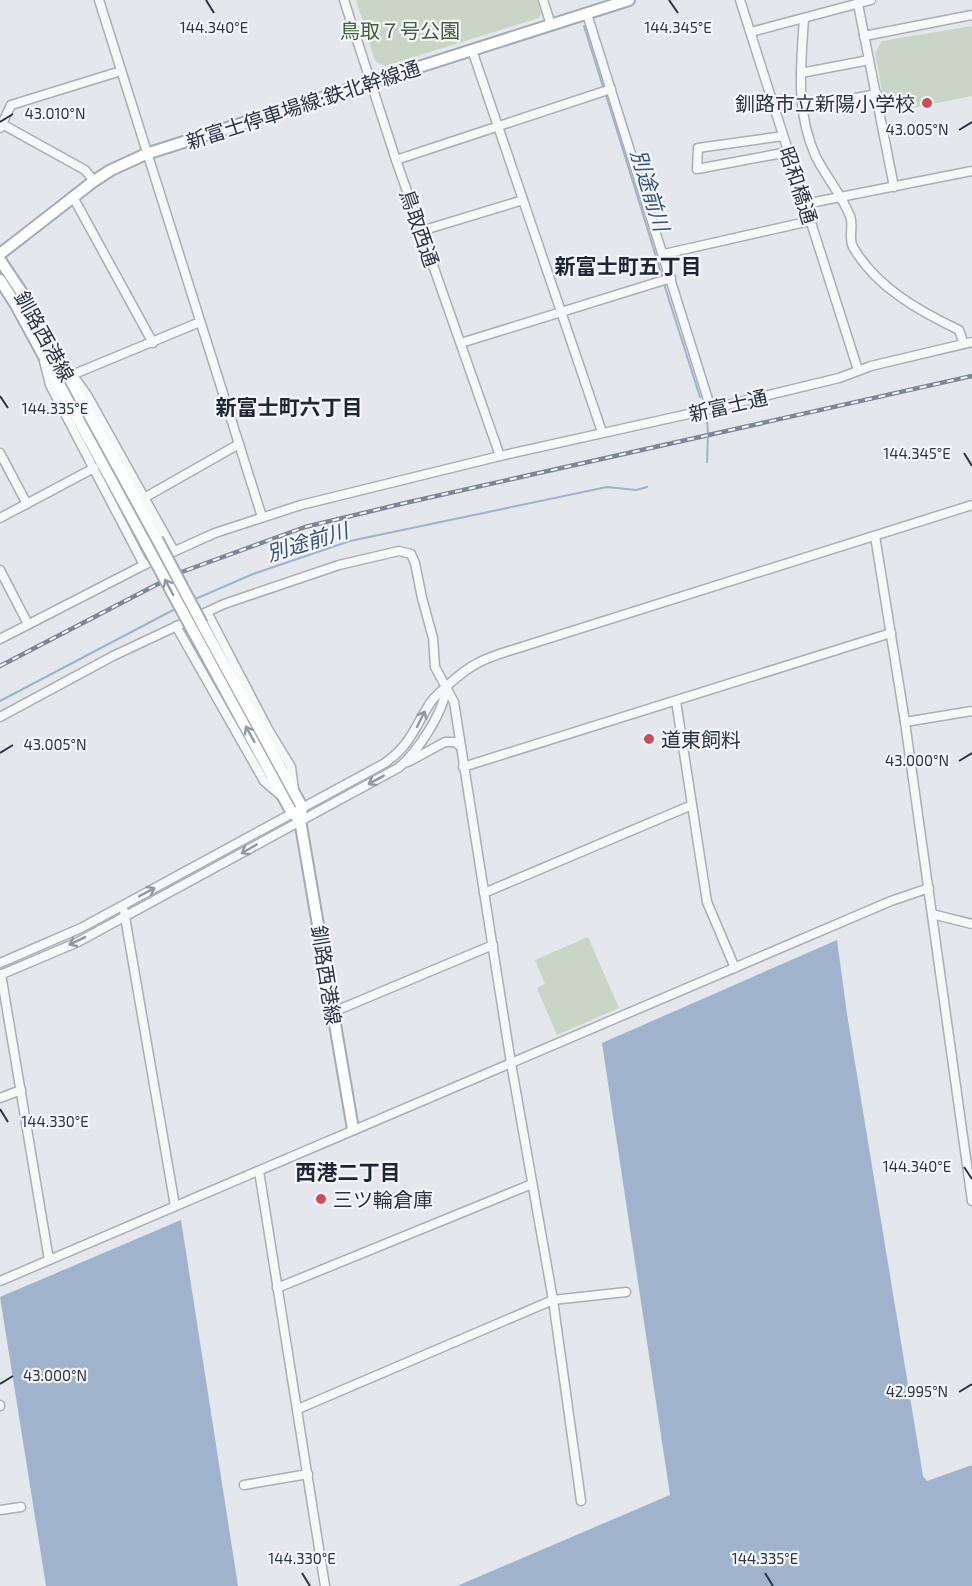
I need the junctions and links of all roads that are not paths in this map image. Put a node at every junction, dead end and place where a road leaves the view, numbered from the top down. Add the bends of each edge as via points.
1 (99, 0) edge
2 (344, 0) edge
3 (543, 0) edge
4 (628, 0) edge
5 (740, 0) edge
6 (871, 0) edge
7 (858, 4) junction
8 (586, 14) junction
9 (972, 15) edge
10 (804, 18) junction
11 (551, 25) junction
12 (751, 32) junction
13 (864, 36) junction
14 (472, 50) junction
15 (869, 60) junction
16 (121, 71) junction
17 (801, 73) junction
18 (371, 82) junction
19 (611, 89) junction
20 (877, 94) junction
21 (803, 108) junction
22 (1, 126) edge
23 (498, 126) junction
24 (783, 136) junction
25 (788, 152) junction
26 (146, 154) junction
27 (396, 160) junction
28 (972, 171) edge
29 (94, 181) junction
30 (894, 187) junction
31 (73, 197) junction
32 (839, 198) junction
33 (523, 200) junction
34 (805, 204) junction
35 (810, 221) junction
36 (421, 231) junction
37 (0, 254) edge
38 (664, 254) junction
39 (0, 260) edge
40 (671, 278) junction
41 (0, 280) edge
42 (562, 312) junction
43 (200, 322) junction
44 (153, 343) junction
45 (461, 343) junction
46 (968, 343) edge
47 (42, 353) junction
48 (858, 370) junction
49 (65, 377) junction
50 (711, 409) junction
51 (602, 432) junction
52 (239, 444) junction
53 (0, 453) edge
54 (500, 456) junction
55 (94, 468) junction
56 (144, 498) junction
57 (27, 504) junction
58 (972, 505) edge
59 (262, 517) junction
60 (0, 518) edge
61 (875, 536) junction
62 (174, 551) junction
63 (144, 565) junction
64 (0, 570) edge
65 (207, 612) junction
66 (28, 624) junction
67 (176, 626) junction
68 (197, 627) junction
69 (891, 633) junction
70 (0, 639) edge
71 (446, 687) junction
72 (676, 701) junction
73 (972, 711) edge
74 (0, 717) edge
75 (906, 722) junction
76 (461, 747) junction
77 (403, 764) junction
78 (463, 767) junction
79 (290, 796) junction
80 (692, 805) junction
81 (302, 807) junction
82 (296, 817) junction
83 (929, 888) junction
84 (484, 893) junction
85 (123, 904) junction
86 (932, 914) junction
87 (125, 916) junction
88 (972, 924) edge
89 (493, 945) junction
90 (0, 963) edge
91 (735, 968) junction
92 (1, 975) edge
93 (333, 1012) junction
94 (511, 1063) junction
95 (21, 1090) junction
96 (0, 1098) edge
97 (353, 1129) junction
98 (259, 1171) junction
99 (532, 1184) junction
100 (972, 1201) edge
101 (175, 1206) junction
102 (49, 1260) junction
103 (0, 1281) edge
104 (277, 1288) junction
105 (626, 1292) dead end
106 (553, 1300) junction
107 (298, 1409) junction
108 (308, 1474) junction
109 (243, 1485) dead end
110 (581, 1501) dead end
111 (21, 1507) dead end
112 (0, 1510) edge
113 (325, 1586) edge

1 - 16 street
2 - 18 street, 鳥取西通
3 - 11 street
4 - 8 main road, 新富士停車場線:鉄北幹線通
5 - 12 street, 昭和橋通
6 - 7 street
7 - 10 street
7 - 13 street
8 - 11 main road, 新富士停車場線:鉄北幹線通
8 - 19 street
9 - 13 street
10 - 12 street
10 - 17 street
11 - 14 main road, 新富士停車場線:鉄北幹線通
12 - 24 street, 昭和橋通
13 - 15 street
14 - 18 main road, 新富士停車場線:鉄北幹線通
14 - 23 street
15 - 17 street
15 - 20 street
16 - 22 street via 11,105
16 - 26 street
17 - 21 street
18 - 26 main road, 新富士停車場線:鉄北幹線通
18 - 27 street, 鳥取西通
19 - 23 street
19 - 38 street
20 - 21 street
20 - 30 street
21 - 32 street via 814,153
22 - 29 street via 85,170
23 - 27 street
23 - 33 street
24 - 25 street, 昭和橋通
24 - 25 street via 698,148 697,169
25 - 34 street, 昭和橋通
26 - 29 main road, 新富士停車場線:鉄北幹線通
26 - 43 street
27 - 36 street, 鳥取西通
28 - 30 street
29 - 31 main road, 新富士停車場線:鉄北幹線通
30 - 32 street
31 - 37 main road, 新富士停車場線:鉄北幹線通
31 - 44 street
32 - 34 street
32 - 46 street via 851,217 852,245 872,272 901,298 959,330
33 - 36 street
33 - 42 street
34 - 35 street, 昭和橋通
35 - 38 street
35 - 48 street, 昭和橋通
36 - 45 street, 鳥取西通
38 - 40 street
39 - 49 main road, 釧路西港線 via 26,299
40 - 42 street
40 - 50 street
41 - 47 main road, 釧路西港線
42 - 45 street
42 - 51 street
43 - 44 street
43 - 52 street
44 - 49 street
45 - 54 street, 鳥取西通
46 - 48 street, 新富士通
47 - 49 main road, 釧路西港線
47 - 55 street via 50,385
48 - 50 street, 新富士通
49 - 56 street via 87,395
49 - 68 main road, 釧路西港線, bridge via 157,539
68 -> 49 main road, 釧路西港線, bridge via 146,544
50 - 51 street, 新富士通
51 - 54 street, 新富士通
52 - 56 street
52 - 59 street
53 - 57 street
54 - 59 street, 新富士通
55 - 57 street
55 - 63 street
56 - 62 street
57 - 60 street
58 - 61 street
59 - 62 street, 新富士通
61 - 69 street
61 - 71 street via 488,657
62 - 63 street, 新富士通
63 - 66 street, 新富士通
64 - 66 street
65 - 67 street
65 - 71 street via 339,565 399,551 411,554 433,638 435,667
65 - 79 street via 291,767
66 - 70 street, 新富士通
67 - 74 street
67 - 79 street via 264,781
68 - 79 main road, 釧路西港線
69 - 72 street
69 - 75 street
71 - 76 street via 454,702
71 - 77 street via 446,698 426,737
81 -> 71 street via 401,751 429,704
72 - 78 street
72 - 80 street
73 - 75 street
75 - 83 street
76 - 77 street via 445,742
76 - 78 street
77 -> 82 street
78 - 84 street
79 - 81 main road, 釧路西港線
79 - 82 main road, 釧路西港線
80 - 84 street
80 - 91 street via 707,902
81 - 82 main road, 釧路西港線
85 -> 82 street
82 -> 87 street
82 - 93 main road, 釧路西港線
83 - 86 street
83 - 91 street
84 - 89 street
85 - 87 street
85 - 90 street
86 - 88 street
86 - 100 street
87 -> 92 street via 78,942
87 - 101 street
89 - 93 street
89 - 94 street
91 - 94 street
92 - 95 street
93 - 97 main road, 釧路西港線
94 - 97 street
94 - 99 street
95 - 96 street
95 - 102 street
97 - 98 street
98 - 101 street
98 - 104 street
99 - 104 street
99 - 106 street
101 - 102 street
102 - 103 street
104 - 107 street
105 - 106 street
106 - 107 street
106 - 110 street
107 - 108 street
108 - 109 street
108 - 113 street
111 - 112 street

